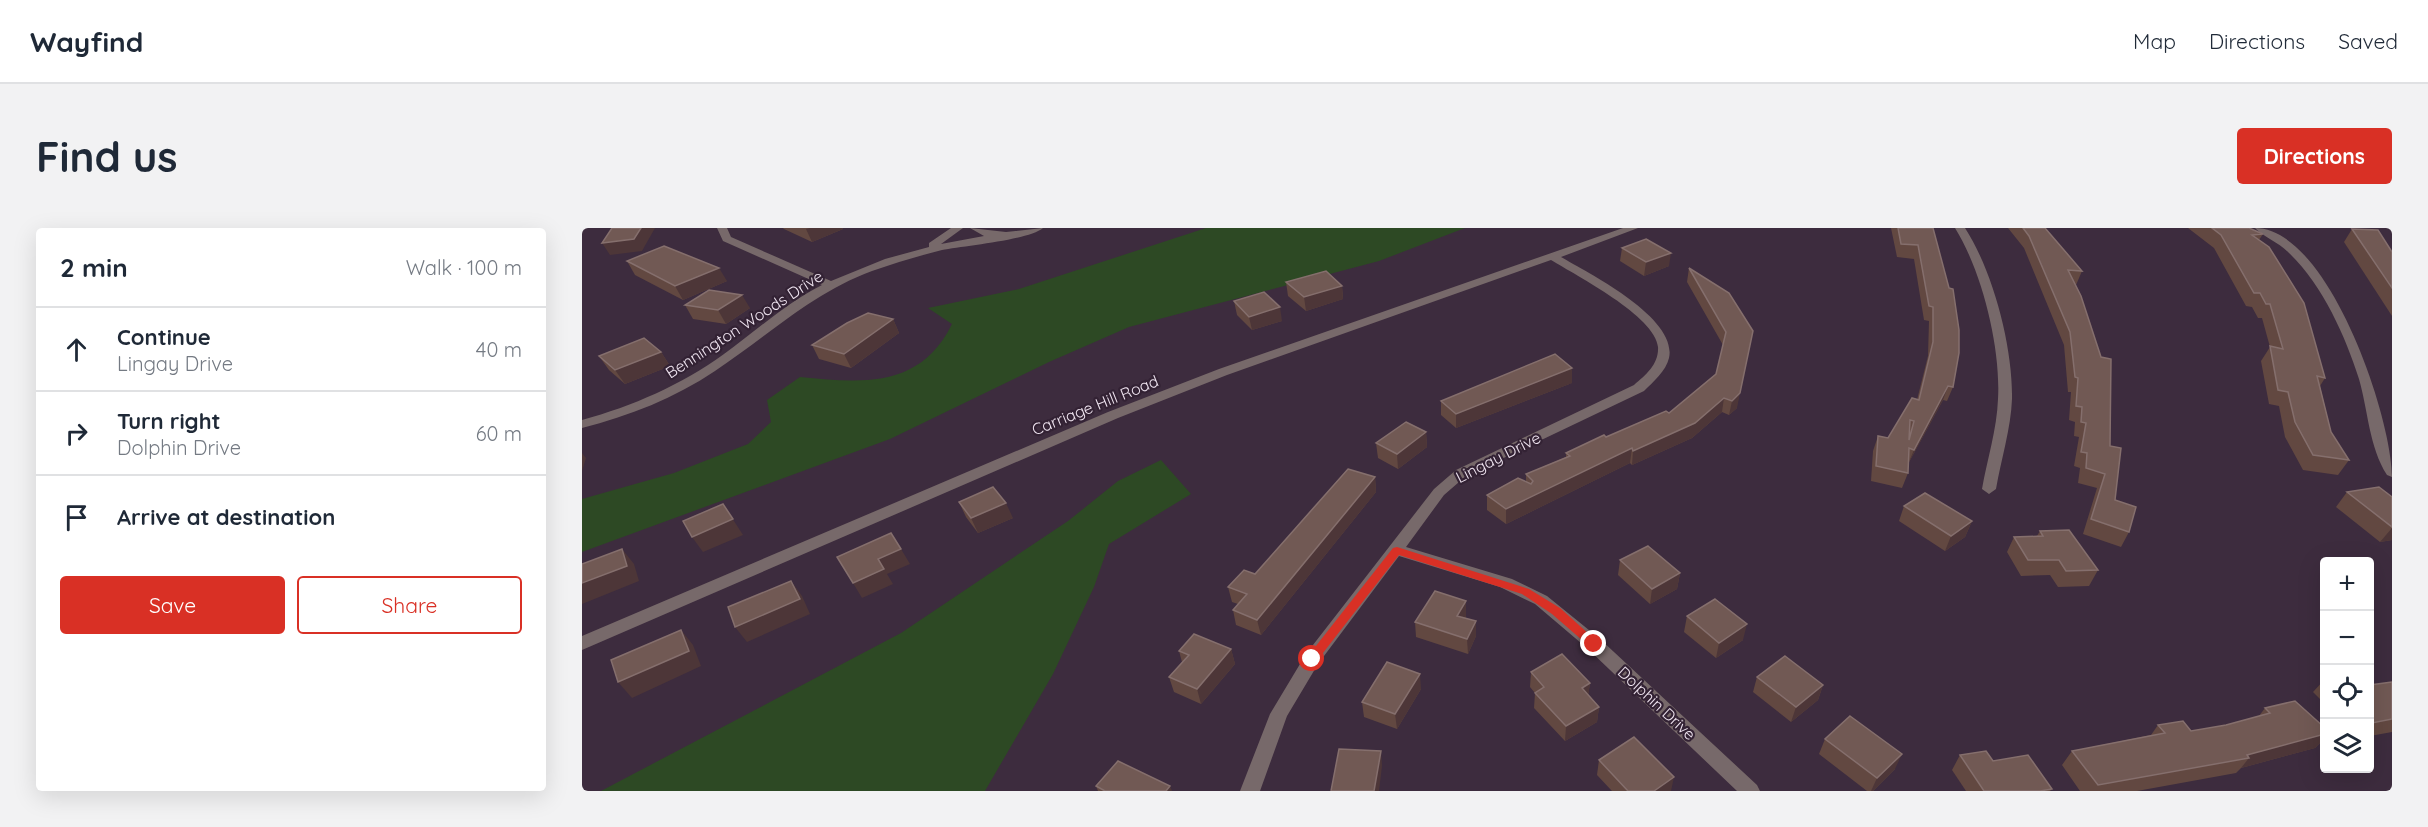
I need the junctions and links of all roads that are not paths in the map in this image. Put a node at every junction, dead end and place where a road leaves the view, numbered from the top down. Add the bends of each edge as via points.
1 (722, 228) edge
2 (958, 228) edge
3 (975, 228) edge
4 (1038, 228) edge
5 (1632, 228) edge
6 (1960, 228) edge
7 (2260, 228) edge
8 (1015, 234) junction
9 (923, 251) junction
10 (1553, 257) junction
11 (831, 285) junction
12 (582, 424) edge
13 (2392, 472) edge
14 (1989, 489) dead end
15 (1397, 550) junction
16 (582, 643) edge
17 (1250, 791) edge
18 (1750, 791) edge

1 - 11 street via 727,239
2 - 9 street, Bennington Woods Drive
3 - 8 street, Bennington Woods Drive via 992,234
4 - 8 street, Bennington Woods Drive
5 - 10 street, Carriage Hill Road
6 - 14 street via 1972,247 1999,332 2005,366 2005,401
7 - 13 street via 2301,258 2350,340
8 - 9 street, Bennington Woods Drive
9 - 11 street, Bennington Woods Drive
10 - 15 street, Lingay Drive via 1647,317 1664,348 1659,370 1639,388 1452,479
10 - 16 street, Carriage Hill Road via 1223,372 1113,415
11 - 12 street, Bennington Woods Drive via 680,387
15 - 17 street, Lingay Drive via 1312,659 1279,714
15 - 18 street, Dolphin Drive via 1506,583 1541,600 1594,644

